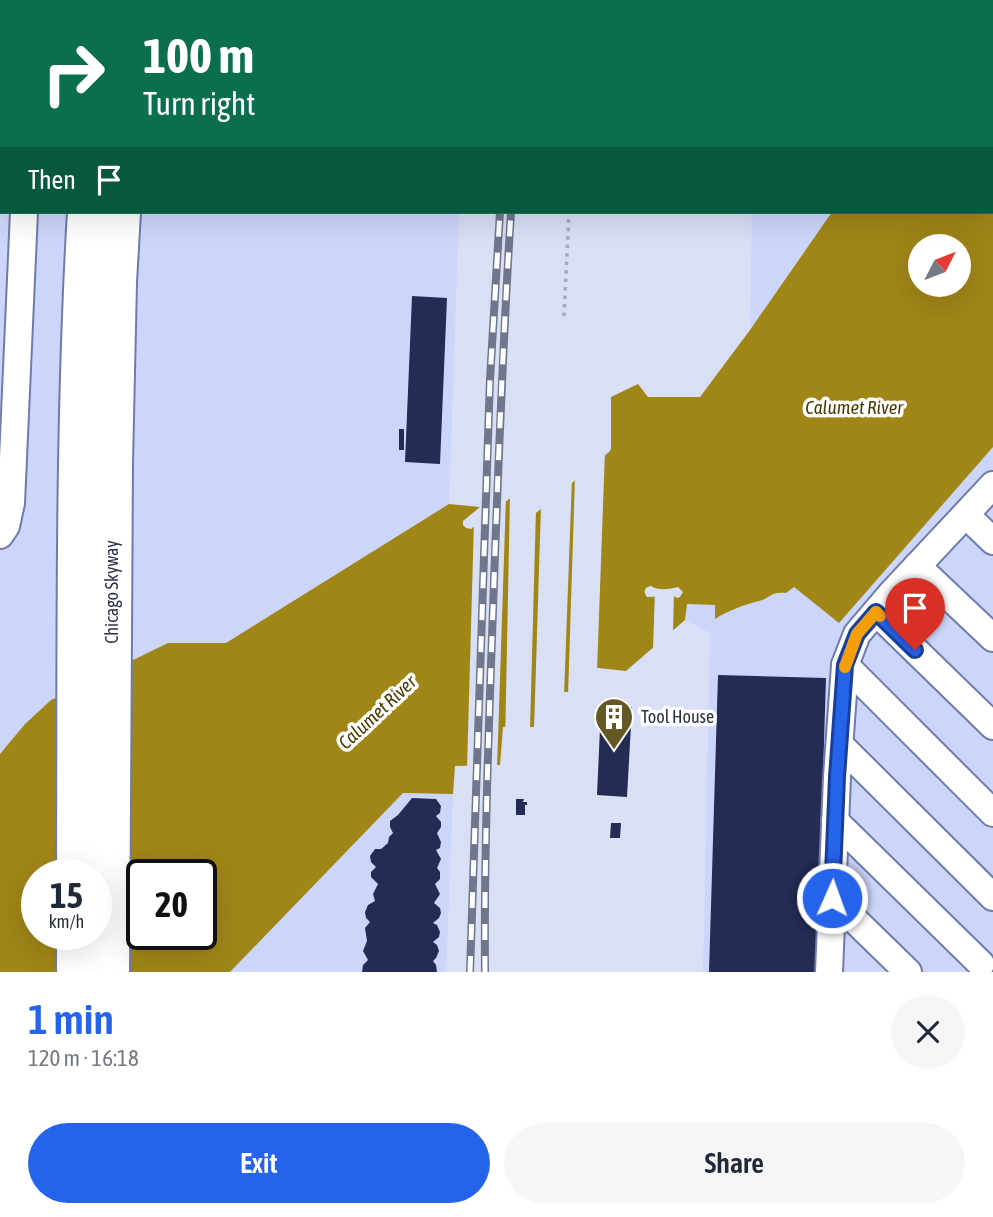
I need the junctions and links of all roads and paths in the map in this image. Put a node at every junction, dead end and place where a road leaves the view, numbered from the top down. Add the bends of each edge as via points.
1 (24, 214) edge
2 (87, 214) edge
3 (121, 214) edge
4 (569, 214) edge
5 (564, 316) dead end
6 (993, 485) edge
7 (966, 514) junction
8 (0, 535) edge
9 (993, 541) edge
10 (917, 566) junction
11 (876, 612) junction
12 (993, 638) edge
13 (845, 665) junction
14 (993, 726) edge
15 (840, 745) junction
16 (993, 813) edge
17 (835, 821) junction
18 (76, 859) edge
19 (993, 897) edge
20 (832, 898) junction
21 (76, 950) edge
22 (982, 963) edge
23 (76, 972) edge
24 (110, 972) edge
25 (829, 972) edge
26 (908, 972) edge

1 - 8 lane via 11,503
2 - 18 highway, Chicago Skyway via 78,463
3 - 24 highway, Chicago Skyway via 113,463
4 - 5 path
6 - 7 lane
7 - 9 lane
7 - 10 lane
10 - 11 lane
10 - 12 lane
11 - 13 lane via 857,634
11 - 14 lane
13 - 15 lane
13 - 16 lane
15 - 17 lane
15 - 19 lane
17 - 20 lane
17 - 22 lane
20 - 25 lane
20 - 26 lane
21 - 23 highway

